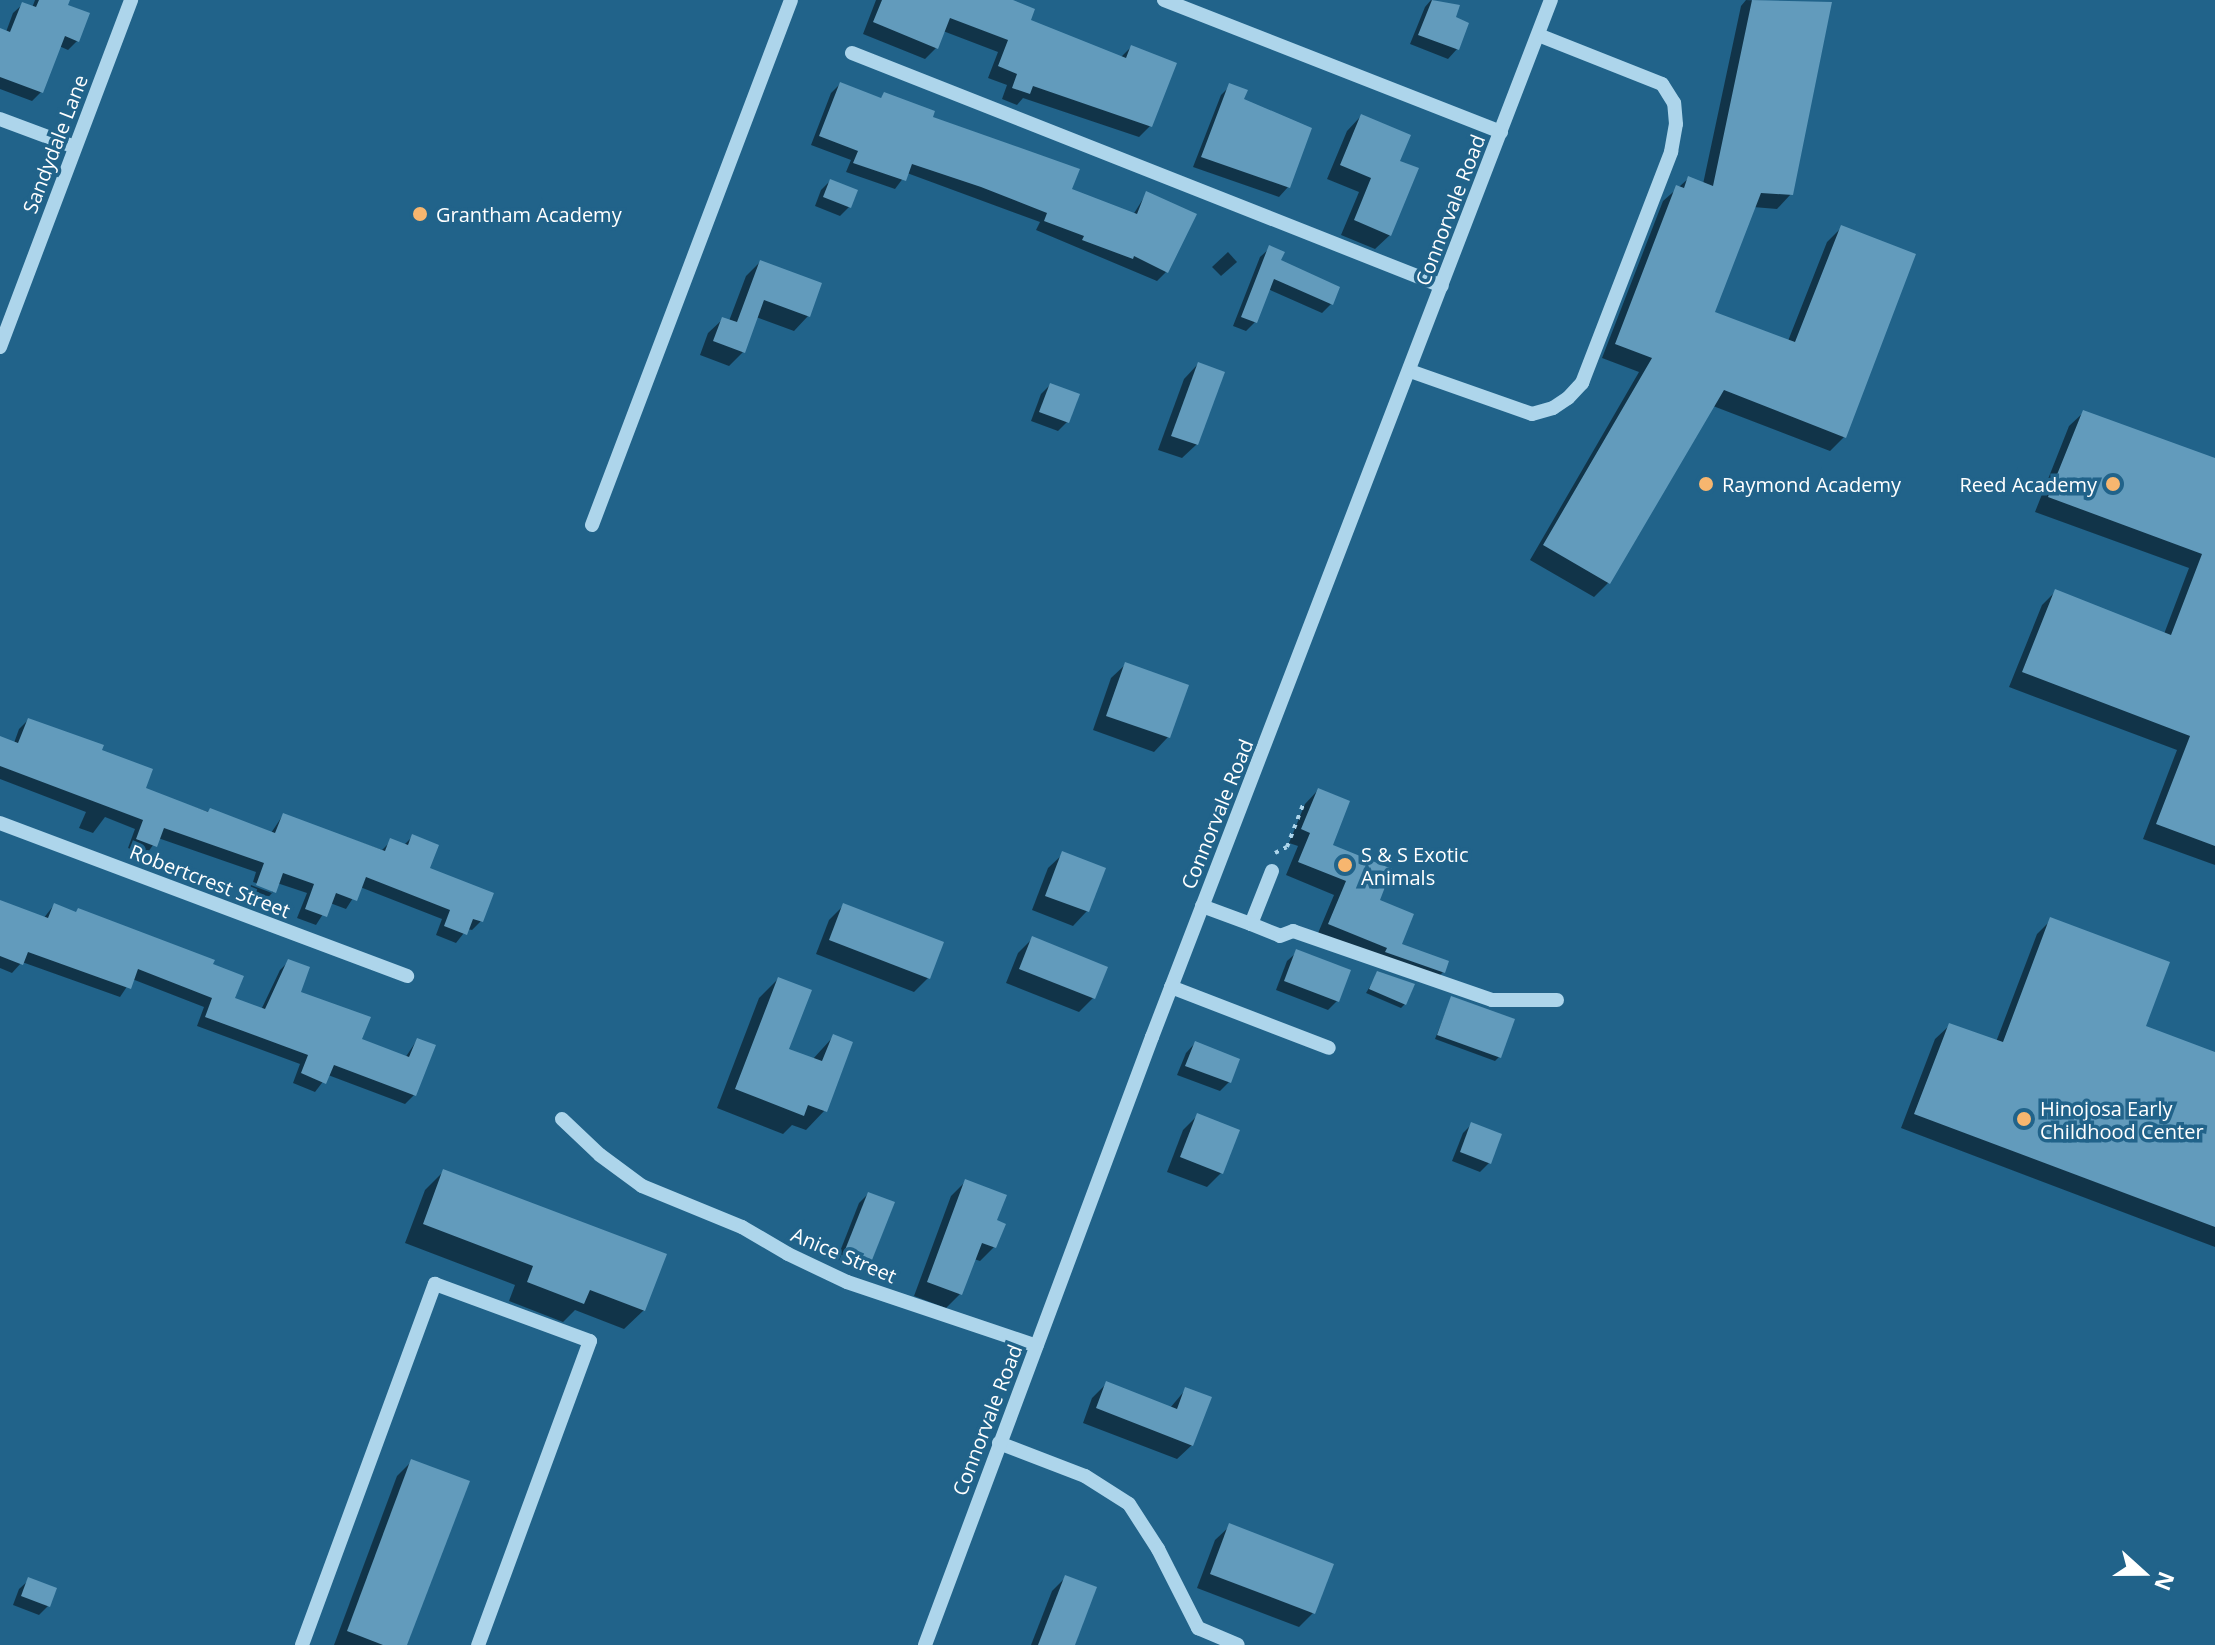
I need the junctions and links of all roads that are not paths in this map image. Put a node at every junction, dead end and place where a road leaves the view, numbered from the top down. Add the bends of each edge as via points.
1 (131, 0) edge
2 (791, 0) edge
3 (1164, 0) edge
4 (1551, 0) edge
5 (1538, 35) junction
6 (852, 53) dead end
7 (0, 119) edge
8 (1501, 132) junction
9 (75, 147) junction
10 (1442, 286) junction
11 (0, 347) edge
12 (1410, 371) junction
13 (592, 525) dead end
14 (0, 823) edge
15 (1272, 871) road end
16 (1202, 906) junction
17 (1251, 924) junction
18 (407, 976) dead end
19 (1171, 987) junction
20 (1557, 1000) dead end
21 (1329, 1048) dead end
22 (562, 1119) dead end
23 (1037, 1346) junction
24 (999, 1443) junction
25 (302, 1645) edge
26 (478, 1645) edge
27 (925, 1645) edge
28 (1238, 1645) edge

1 - 9 street, Sandydale Lane
2 - 13 street
3 - 8 street
4 - 5 street, Connorvale Road
5 - 8 street, Connorvale Road
5 - 12 street via 1662,84 1674,103 1671,152 1582,383 1568,398 1532,414
6 - 10 street
7 - 9 street
8 - 10 street, Connorvale Road
9 - 11 street, Sandydale Lane
10 - 12 street, Connorvale Road
12 - 16 street, Connorvale Road
14 - 18 street, Robertcrest Street
15 - 17 street
16 - 17 street
16 - 19 street, Connorvale Road
17 - 20 street via 1280,936 1293,931 1492,1000
19 - 21 street
19 - 23 street, Connorvale Road
22 - 23 street, Anice Street via 642,1186 742,1227 847,1282
23 - 24 street, Connorvale Road
24 - 27 street, Connorvale Road
24 - 28 street via 1085,1476 1129,1504 1198,1628
25 - 26 street via 435,1284 590,1341

